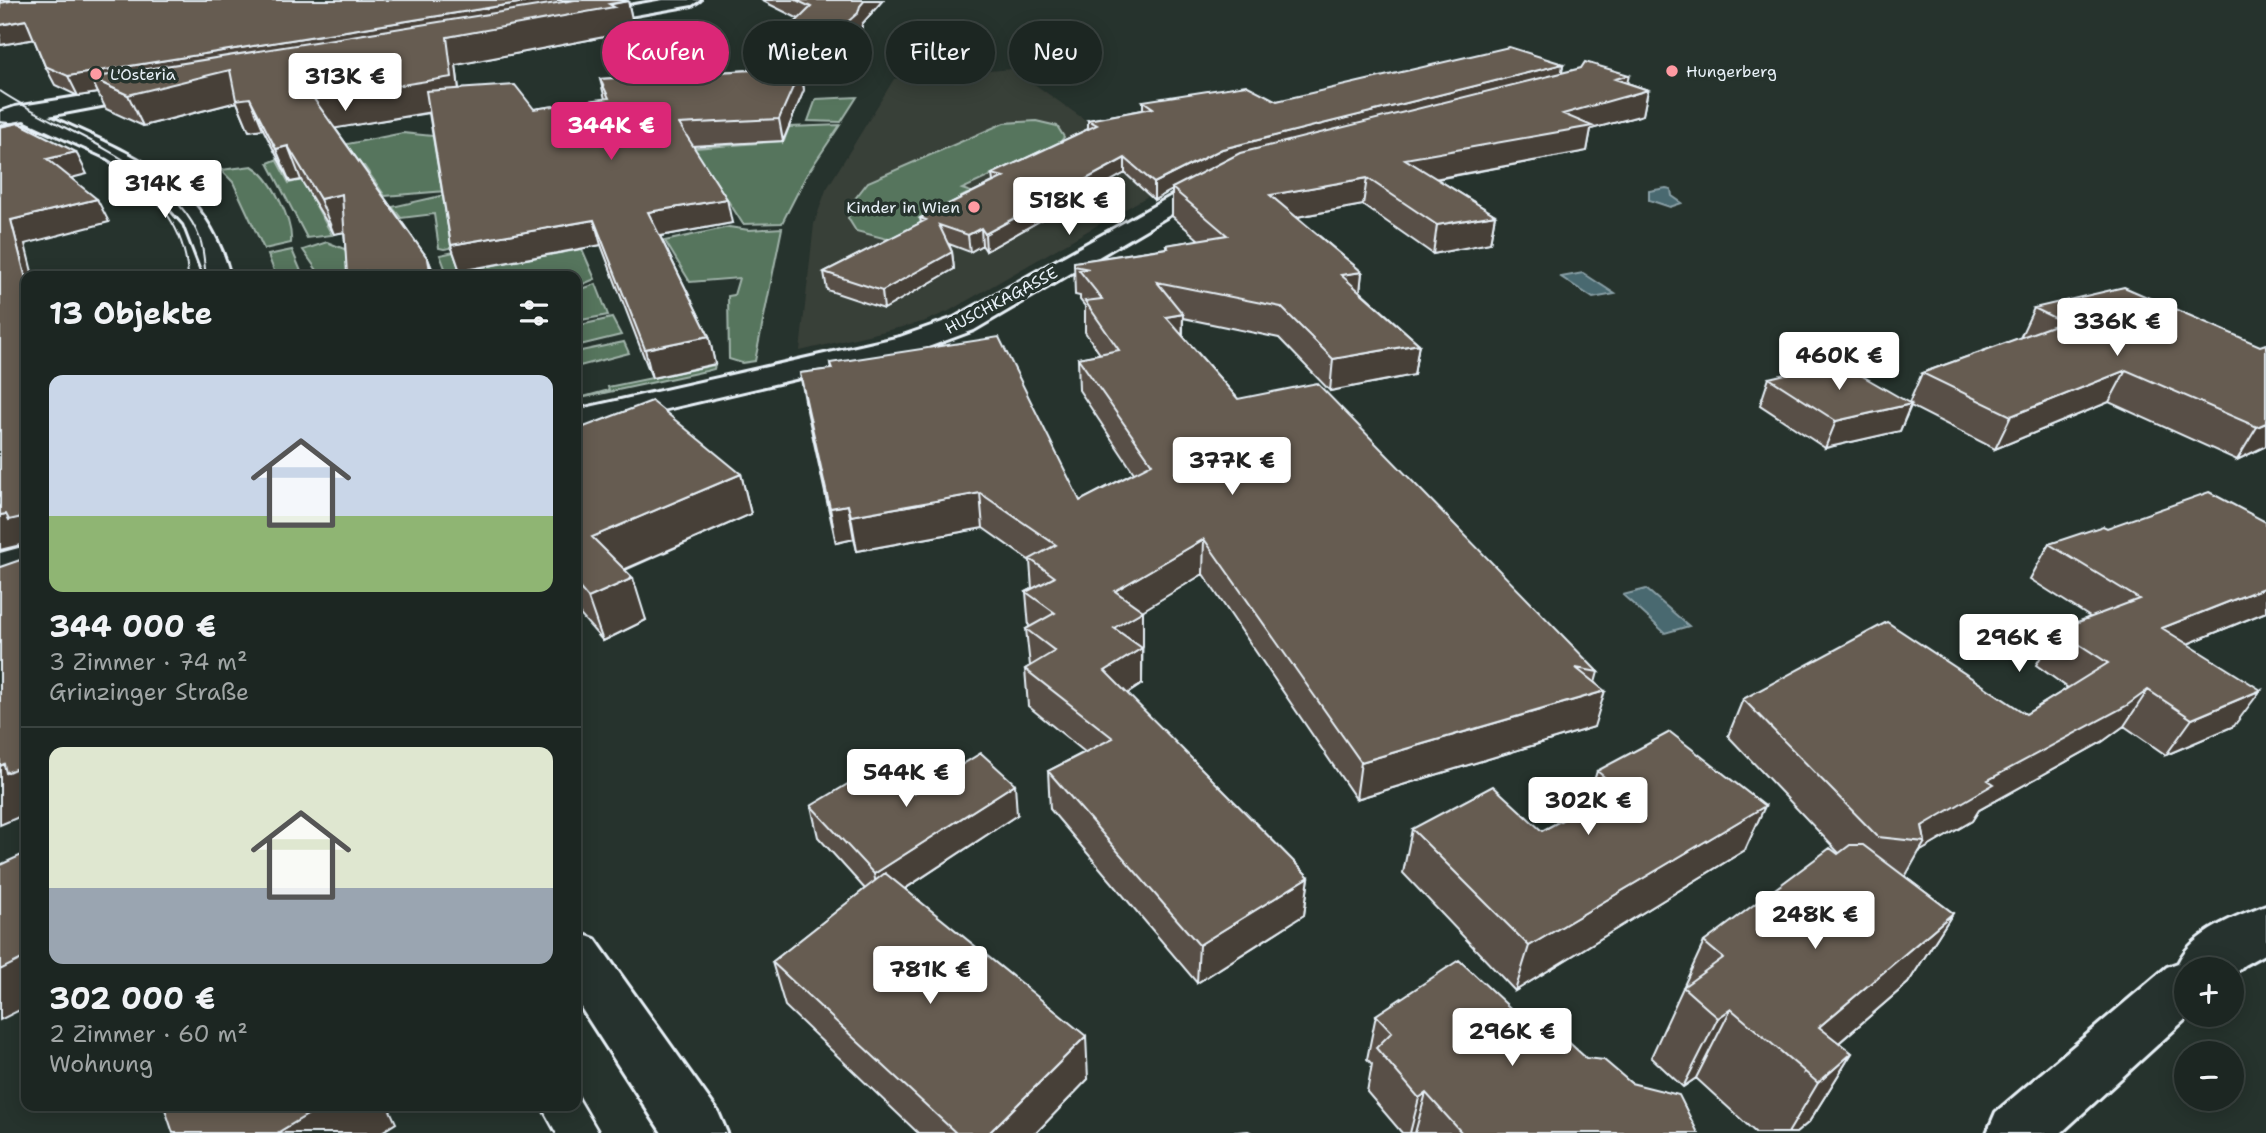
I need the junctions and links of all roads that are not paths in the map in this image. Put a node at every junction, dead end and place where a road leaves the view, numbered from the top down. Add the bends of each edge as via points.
1 (692, 0) edge
2 (555, 24) edge
3 (169, 88) edge
4 (0, 96) edge
5 (25, 112) junction
6 (0, 118) edge
7 (1243, 169) edge
8 (215, 271) edge
9 (581, 419) edge
10 (21, 559) edge
11 (0, 565) edge
12 (2266, 927) edge
13 (2216, 957) edge
14 (581, 962) edge
15 (2174, 995) edge
16 (696, 1133) edge
17 (2017, 1133) edge

1 - 2 street
3 - 5 street
4 - 5 street
5 - 6 street
5 - 8 street via 135,164 158,180 193,219
7 - 9 street, HUSCHKAGASSE via 1205,183 964,324 896,347
10 - 11 street
12 - 13 street
14 - 16 street
15 - 17 street

